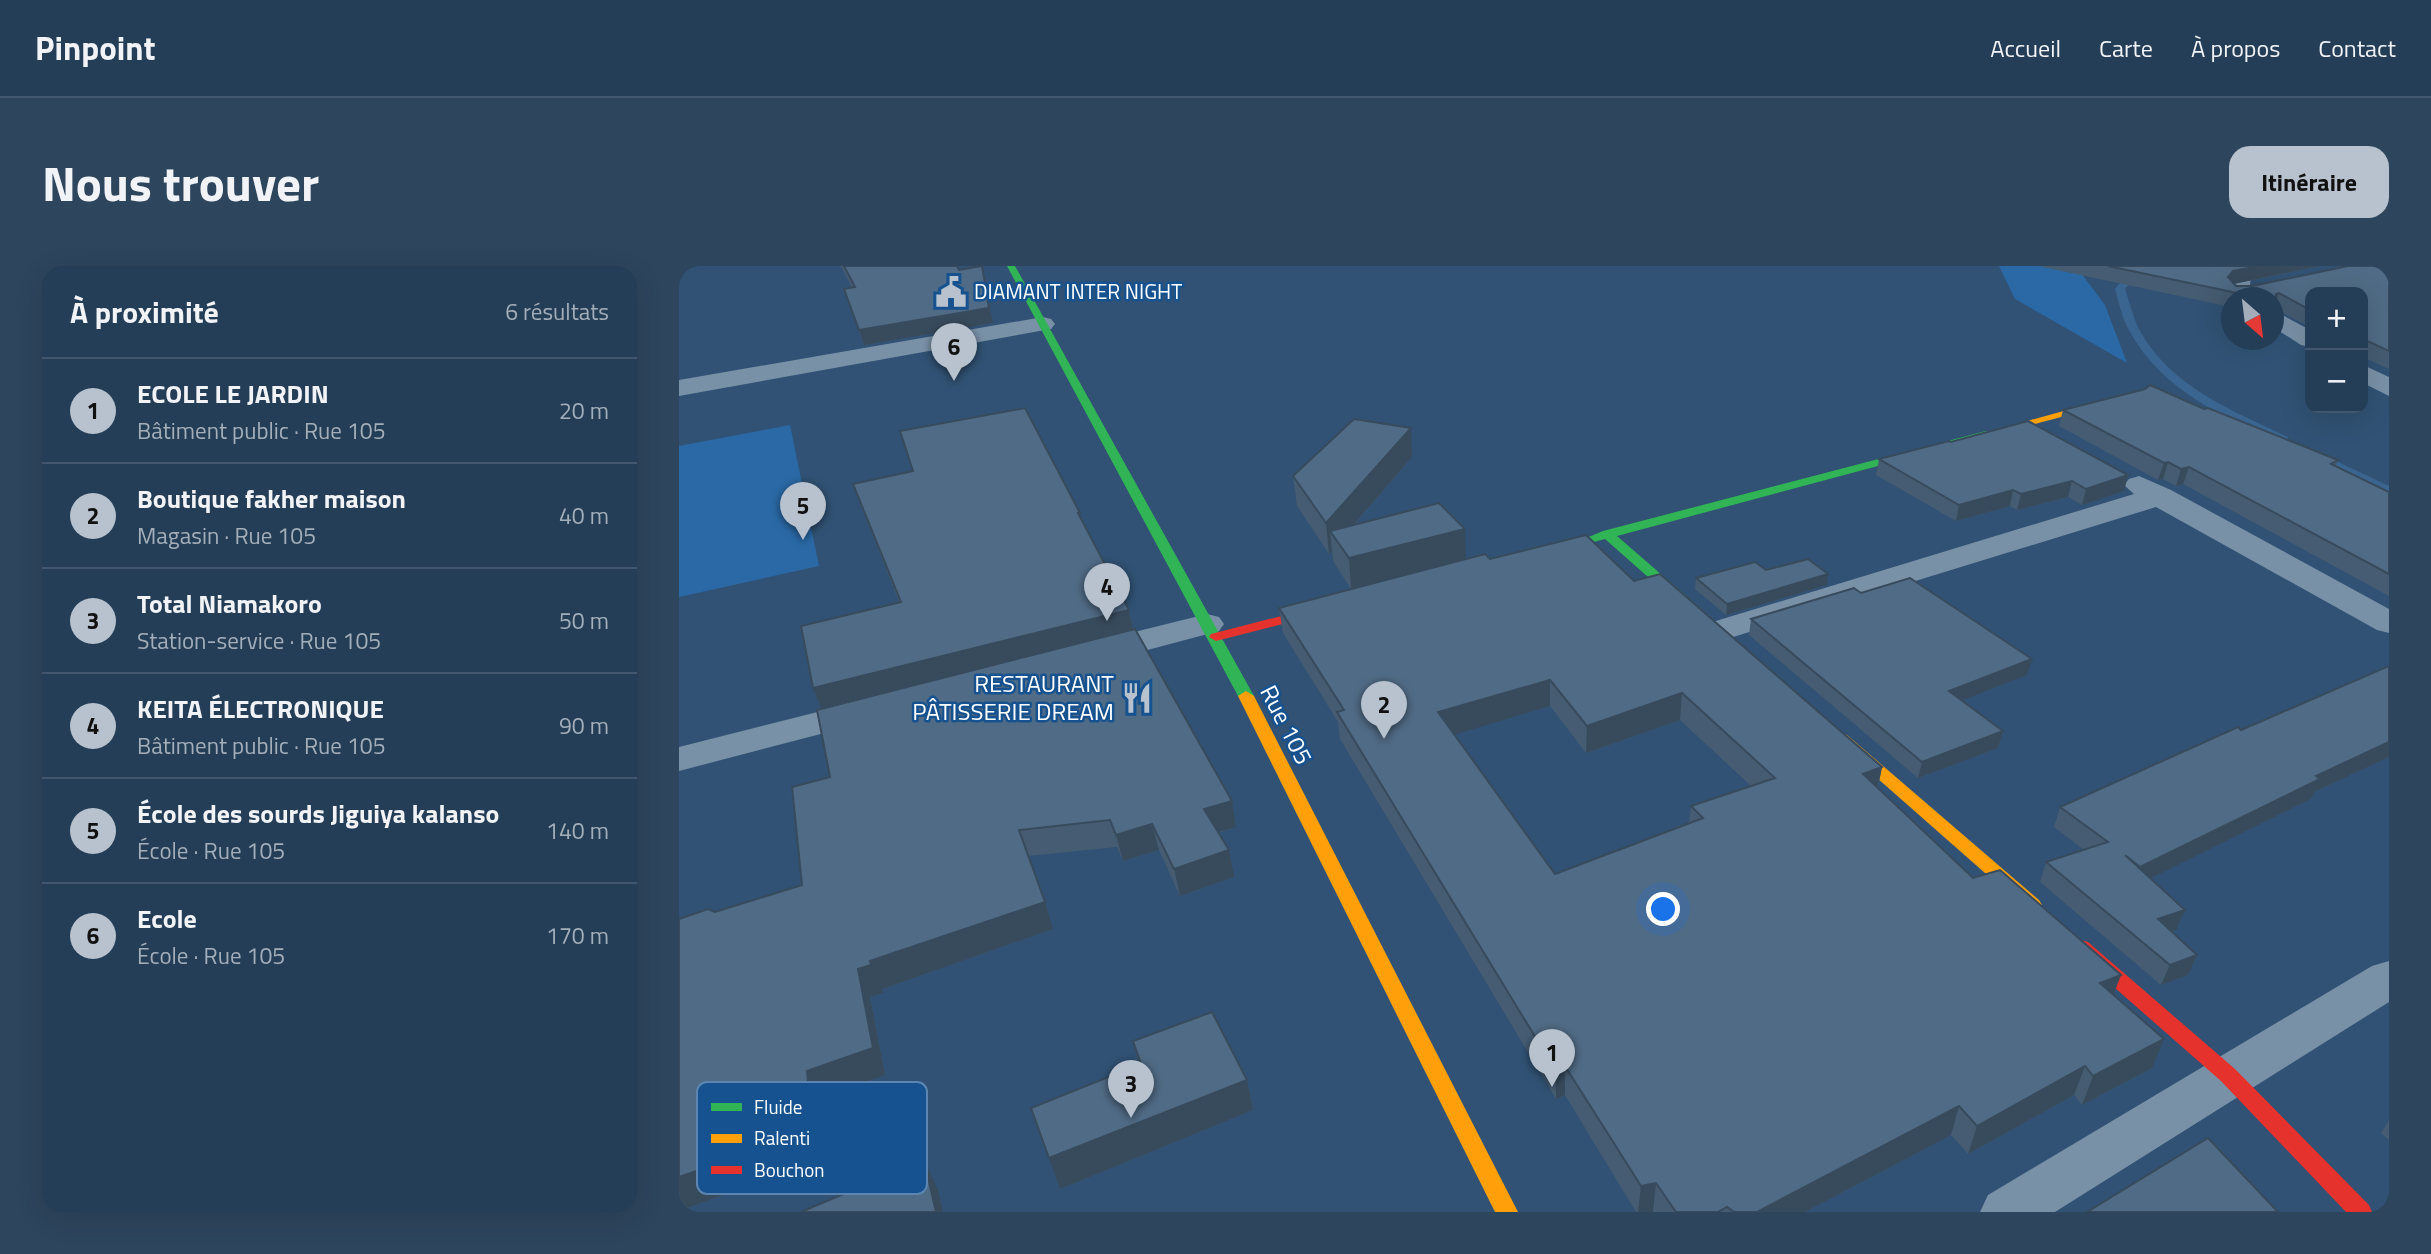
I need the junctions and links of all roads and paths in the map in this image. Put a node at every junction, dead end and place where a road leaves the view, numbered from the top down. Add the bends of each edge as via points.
1 (1011, 266) edge
2 (2242, 266) edge
3 (2247, 287) edge
4 (1043, 324) junction
5 (2284, 324) edge
6 (2305, 337) edge
7 (679, 388) edge
8 (2131, 396) edge
9 (2027, 423) junction
10 (2063, 443) edge
11 (2112, 470) edge
12 (2160, 496) junction
13 (1608, 534) junction
14 (1581, 541) edge
15 (1352, 601) edge
16 (2389, 623) edge
17 (1211, 631) junction
18 (1723, 635) joint
19 (1053, 664) edge
20 (906, 701) edge
21 (1832, 730) edge
22 (679, 759) edge
23 (2041, 912) edge
24 (2072, 939) edge
25 (2389, 979) edge
26 (2228, 1075) junction
27 (1507, 1212) edge
28 (2008, 1212) edge
29 (2361, 1212) edge

1 - 4 street, Rue 105
2 - 3 street
4 - 7 street
4 - 17 street, Rue 105
5 - 6 street
8 - 9 street
9 - 10 street
9 - 13 street
11 - 12 street
12 - 16 street
12 - 18 street
13 - 14 street
13 - 18 street
15 - 17 street
17 - 19 street
17 - 27 street, Rue 105
20 - 22 street
21 - 23 street
24 - 26 street
25 - 26 street
26 - 28 street
26 - 29 street

